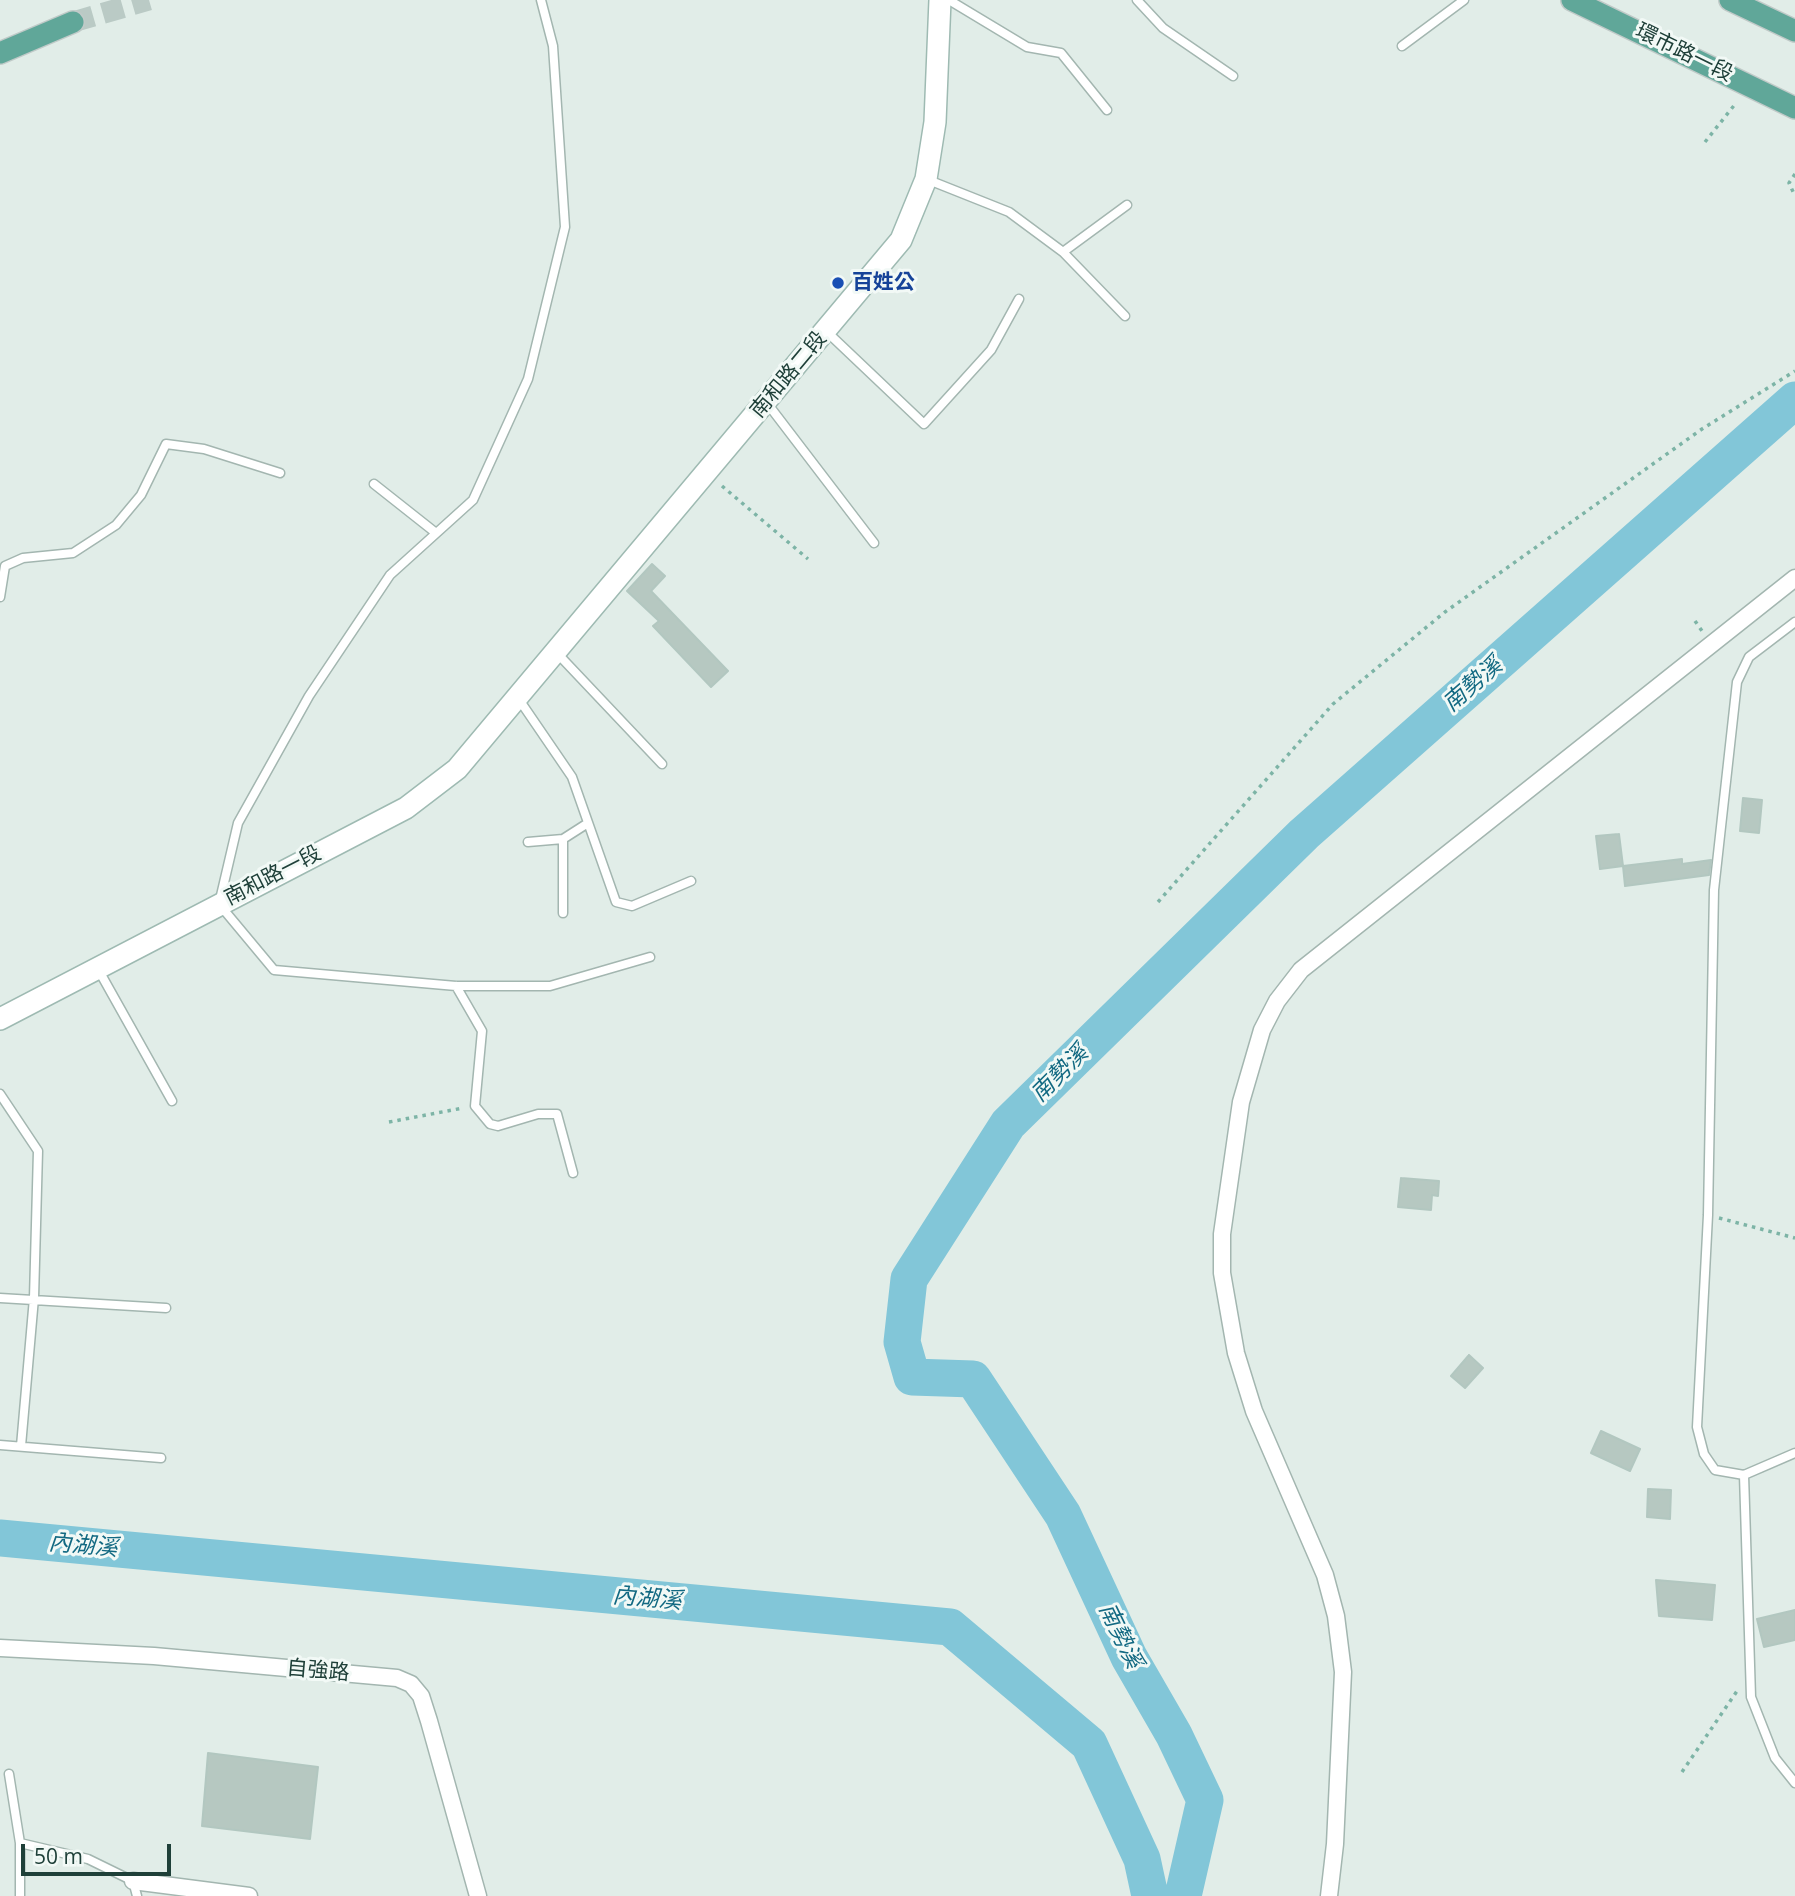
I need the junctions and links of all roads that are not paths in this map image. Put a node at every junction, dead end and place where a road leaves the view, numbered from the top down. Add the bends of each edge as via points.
1 (541, 0) edge
2 (940, 0) edge
3 (949, 0) edge
4 (1137, 0) edge
5 (1464, 0) edge
6 (1572, 0) edge
7 (1730, 0) edge
8 (73, 22) tunnel mouth
9 (1795, 31) edge
10 (1402, 46) dead end
11 (0, 53) edge
12 (1233, 76) dead end
13 (1795, 108) edge
14 (1107, 110) dead end
15 (926, 179) junction
16 (1127, 205) dead end
17 (1063, 252) junction
18 (1019, 299) dead end
19 (1125, 316) dead end
20 (825, 331) junction
21 (766, 403) junction
22 (280, 473) dead end
23 (374, 484) dead end
24 (436, 533) junction
25 (874, 543) dead end
26 (1795, 578) edge
27 (0, 597) edge
28 (1795, 622) edge
29 (554, 651) junction
30 (517, 696) junction
31 (662, 764) dead end
32 (588, 823) junction
33 (562, 839) junction
34 (528, 842) dead end
35 (691, 881) dead end
36 (219, 904) junction
37 (564, 913) dead end
38 (650, 957) dead end
39 (97, 967) junction
40 (456, 986) junction
41 (0, 1018) edge
42 (0, 1094) edge
43 (172, 1101) dead end
44 (573, 1173) dead end
45 (0, 1298) edge
46 (34, 1298) junction
47 (166, 1308) dead end
48 (0, 1445) edge
49 (21, 1447) junction
50 (1795, 1453) edge
51 (162, 1458) dead end
52 (1744, 1475) junction
53 (0, 1648) edge
54 (9, 1774) dead end
55 (1795, 1783) edge
56 (20, 1843) junction
57 (135, 1889) edge
58 (20, 1896) edge
59 (249, 1896) edge
60 (478, 1896) edge
61 (1329, 1896) edge

1 - 24 lane via 554,46 565,227 528,379 473,500
2 - 15 main road, 南和路二段 via 935,122
3 - 14 lane via 1027,47 1061,52
4 - 12 lane via 1163,28
5 - 10 lane
6 - 13 main road, 環市路一段
7 - 9 main road
8 - 11 main road
15 - 17 lane via 1009,212
15 - 20 main road, 南和路二段 via 901,240
16 - 17 lane
17 - 19 lane
18 - 20 lane via 991,350 924,424
20 - 21 main road, 南和路二段
21 - 25 lane
21 - 29 main road, 南和路二段
22 - 27 lane via 204,449 166,444 141,495 116,525 73,553 23,558 5,566
23 - 24 lane
24 - 36 lane via 390,575 309,696 238,823
26 - 61 street via 1301,970 1262,1030 1241,1102 1222,1234 1222,1273 1236,1353 1254,1411 1325,1575 1336,1616 1343,1672
28 - 52 lane via 1749,657 1737,682 1714,890 1697,1427 1704,1454 1715,1470
29 - 30 main road, 南和路二段
29 - 31 lane
30 - 32 lane via 572,777
30 - 36 main road, 南和路一段 via 457,769 406,808
32 - 33 lane
32 - 35 lane via 616,902 632,906
33 - 34 lane
33 - 37 lane
36 - 39 main road, 南和路一段
36 - 40 lane via 274,970
38 - 40 lane via 550,986
39 - 41 main road, 南和路一段
39 - 43 lane
40 - 44 lane via 482,1031 475,1106 490,1124 498,1126 538,1114 557,1114
42 - 46 lane via 38,1151
45 - 46 lane
46 - 47 lane
46 - 49 lane
48 - 49 lane
49 - 51 lane
50 - 52 lane
52 - 55 lane via 1751,1697 1775,1758
53 - 60 street, 自強路 via 154,1656 397,1678 411,1684 421,1696 429,1721
54 - 56 lane
56 - 57 lane via 88,1859
56 - 58 lane
57 - 59 street

